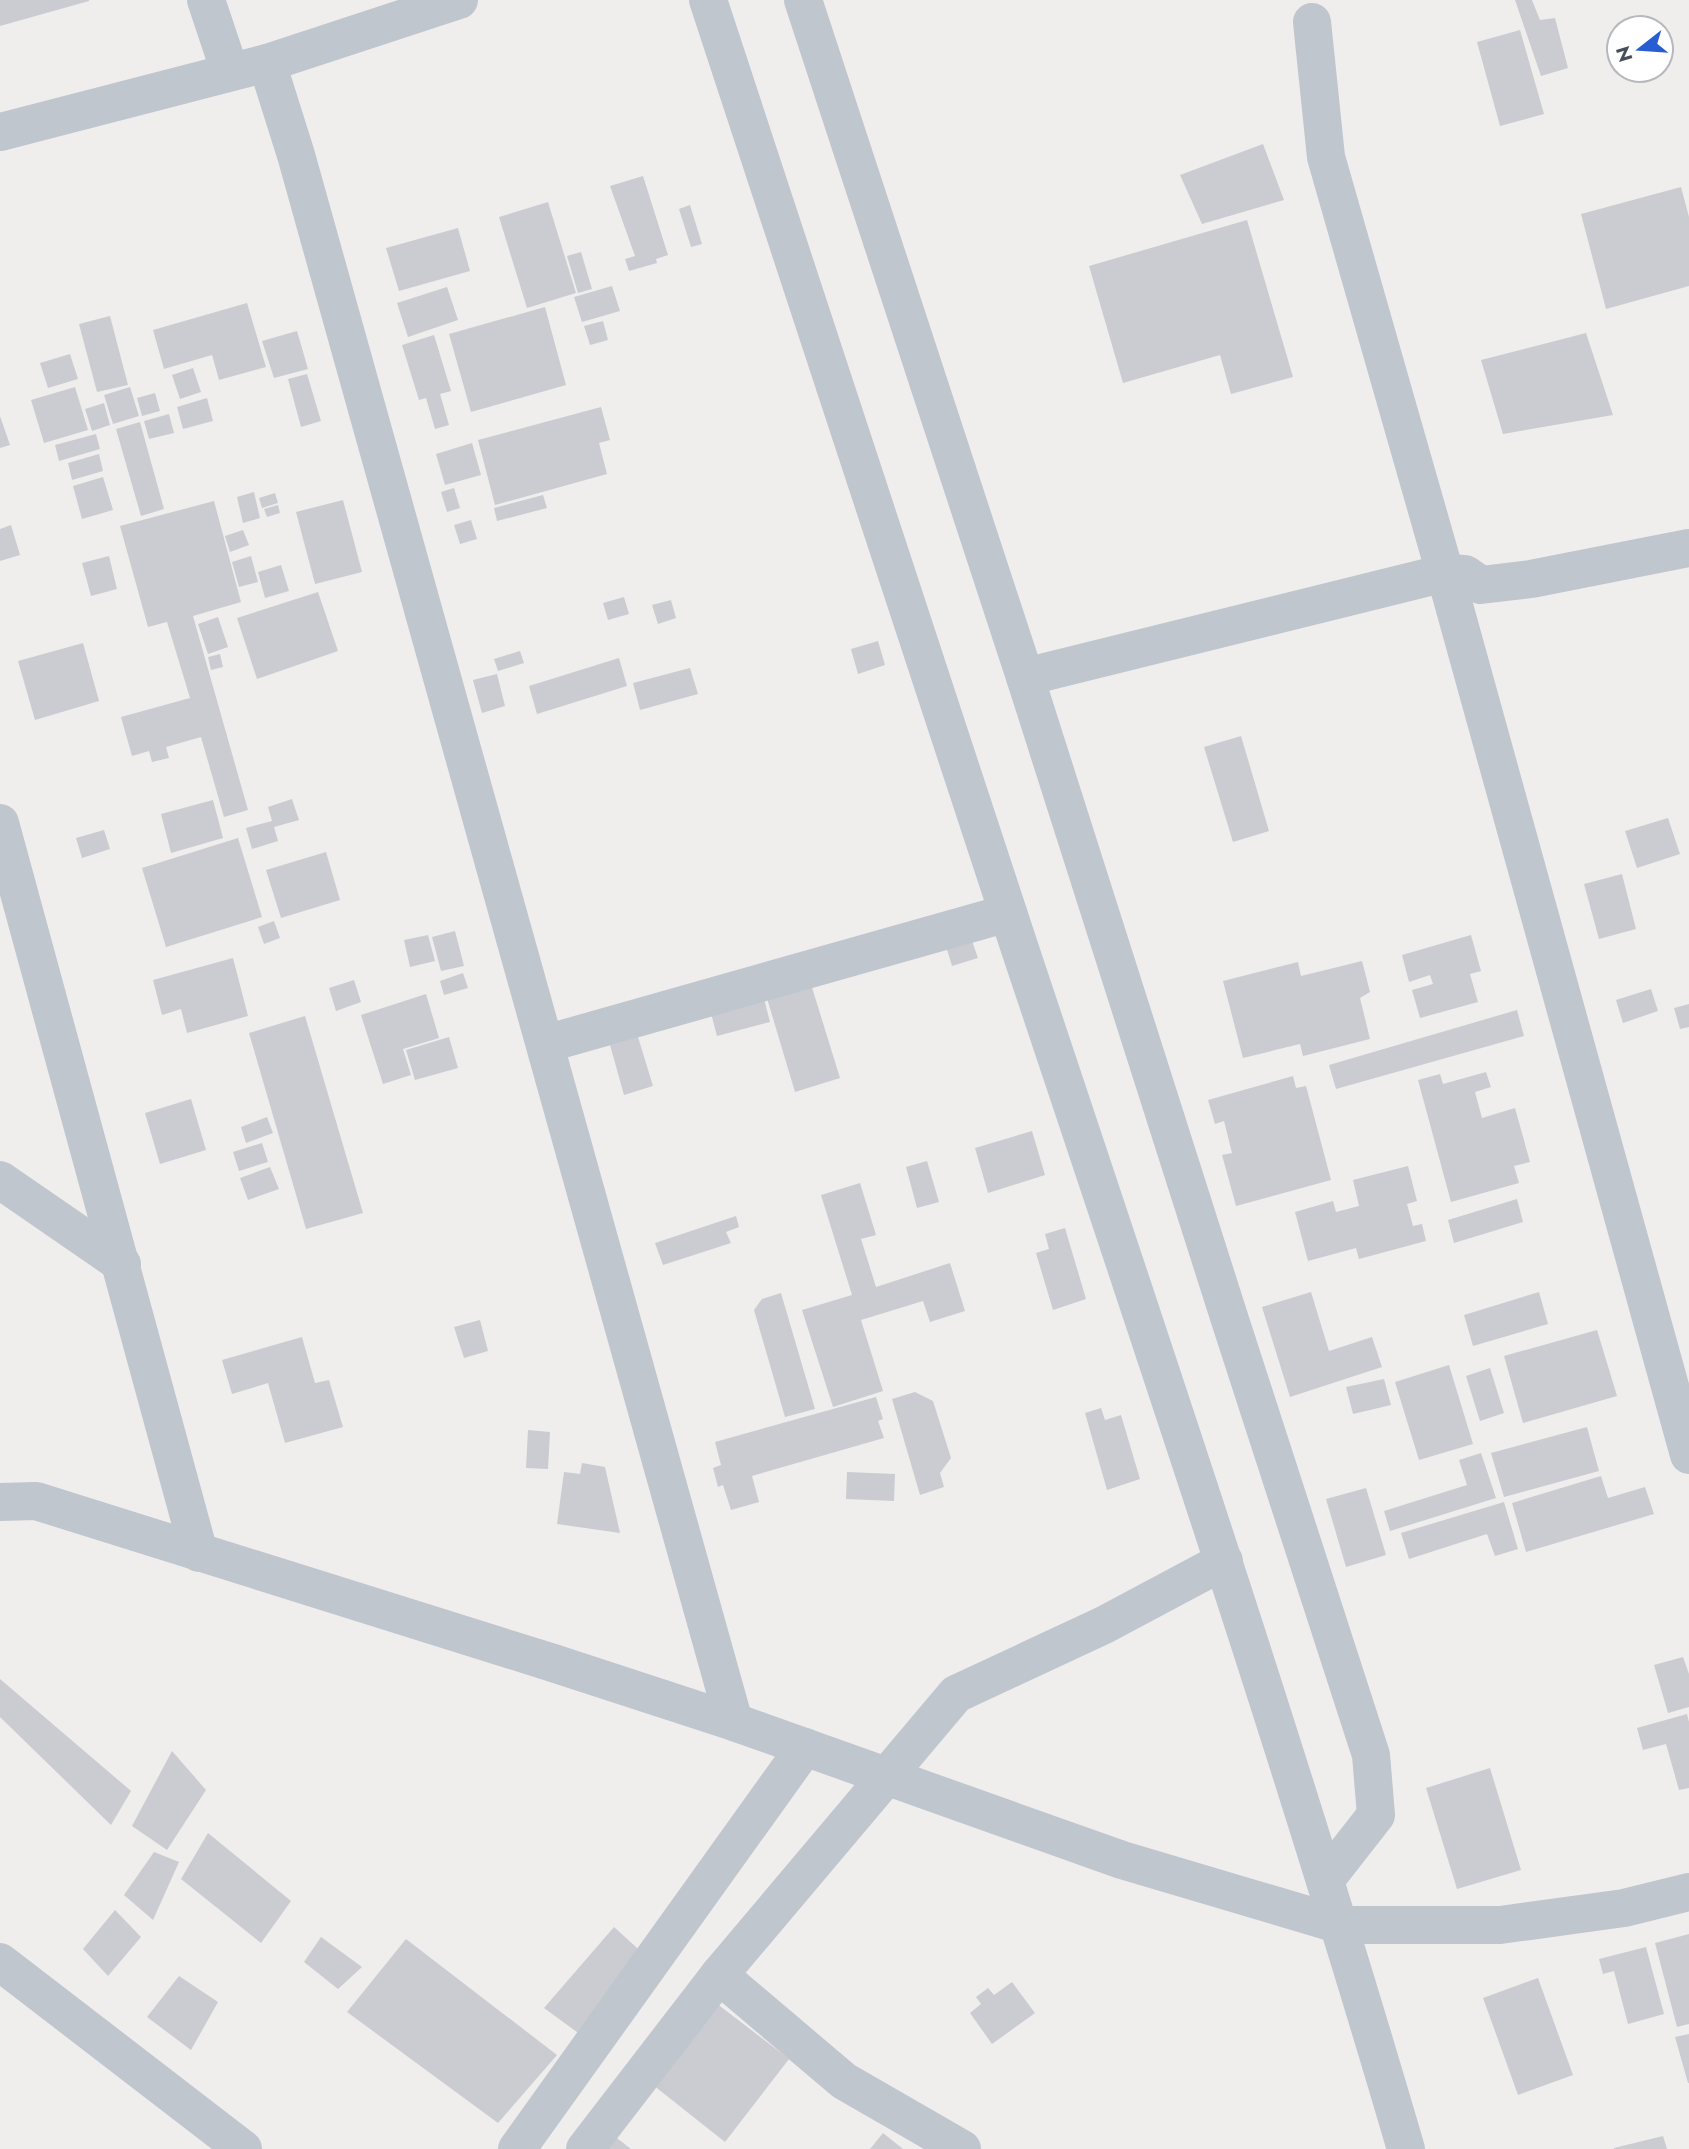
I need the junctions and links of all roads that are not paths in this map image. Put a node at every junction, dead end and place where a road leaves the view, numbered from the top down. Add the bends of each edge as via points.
1 (206, 0) edge
2 (459, 0) edge
3 (708, 0) edge
4 (803, 0) edge
5 (1312, 22) dead end
6 (267, 62) junction
7 (230, 72) junction
8 (0, 131) edge
9 (1689, 548) edge
10 (1445, 573) junction
11 (1025, 677) junction
12 (0, 823) edge
13 (1008, 913) junction
14 (545, 1044) junction
15 (0, 1180) edge
16 (122, 1264) junction
17 (1689, 1455) edge
18 (0, 1502) edge
19 (199, 1553) junction
20 (1224, 1561) junction
21 (734, 1722) junction
22 (805, 1747) junction
23 (886, 1776) junction
24 (1326, 1879) junction
25 (1689, 1892) edge
26 (1341, 1925) junction
27 (0, 1962) edge
28 (719, 1975) junction
29 (243, 2149) edge
30 (517, 2149) edge
31 (585, 2149) edge
32 (962, 2149) edge
33 (1406, 2149) edge

1 - 7 street
2 - 6 street
3 - 13 street
4 - 11 street
5 - 10 street via 1326,157
6 - 7 street
6 - 14 street
7 - 8 street
9 - 10 street via 1481,585 1465,574
10 - 11 street
10 - 17 street
11 - 24 street via 1371,1755 1376,1815
12 - 16 street
13 - 14 street
13 - 20 street
14 - 21 street
15 - 16 street
16 - 19 street
18 - 19 street via 36,1501
19 - 21 street
20 - 23 street via 1104,1625 956,1694
20 - 24 street
21 - 22 street
22 - 23 street
22 - 30 street
23 - 26 street via 1122,1860
23 - 28 street
24 - 26 street
25 - 26 street via 1624,1908 1500,1925
26 - 33 street
27 - 29 street
28 - 31 street
28 - 32 street via 845,2081

